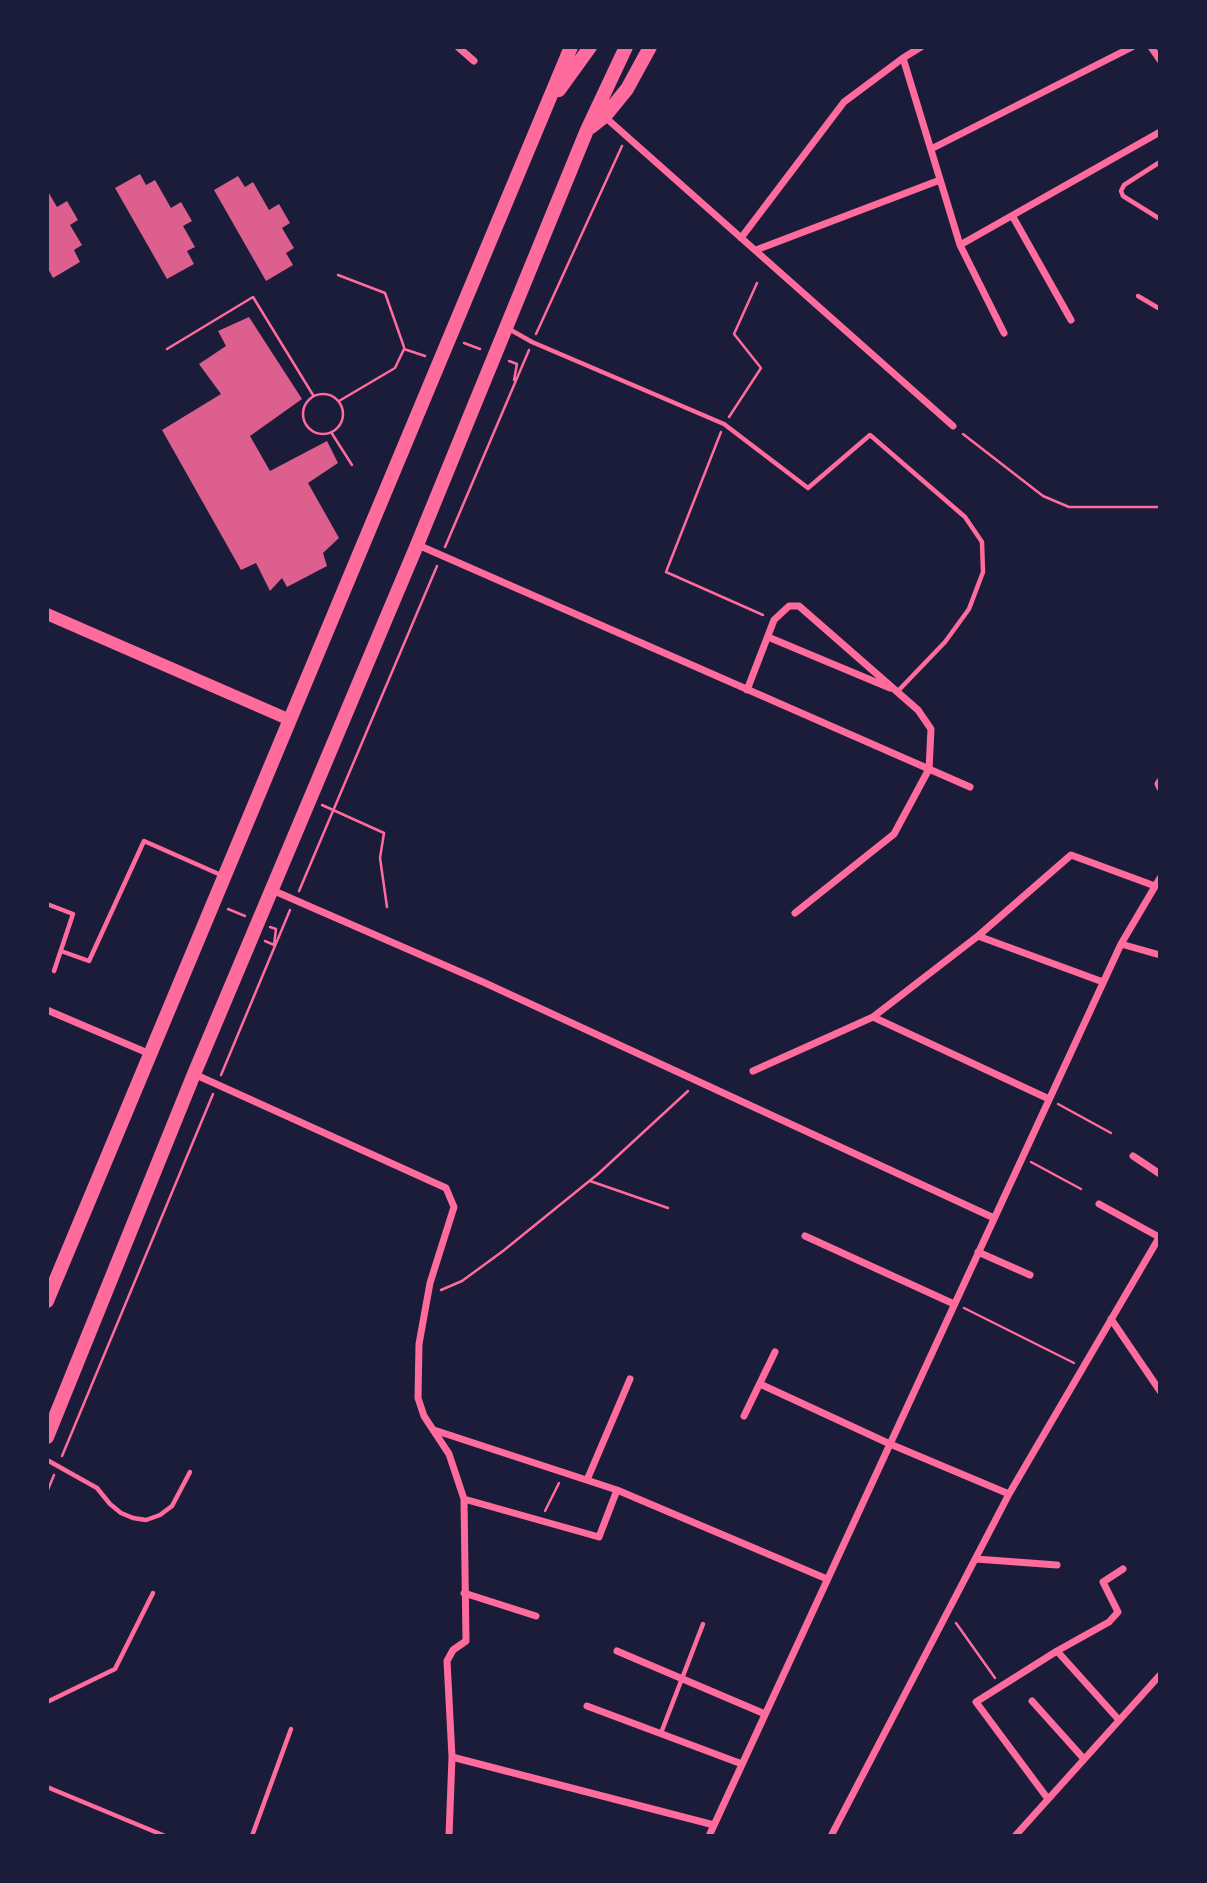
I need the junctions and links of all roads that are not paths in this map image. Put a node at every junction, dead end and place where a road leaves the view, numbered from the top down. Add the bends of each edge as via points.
1 (458, 47) edge
2 (571, 47) edge
3 (590, 47) edge
4 (626, 47) edge
5 (650, 47) edge
6 (921, 47) edge
7 (1132, 47) edge
8 (1151, 47) edge
9 (903, 58) junction
10 (1160, 60) edge
11 (474, 61) dead end
12 (546, 108) junction
13 (604, 116) junction
14 (587, 130) junction
15 (1160, 132) edge
16 (930, 149) junction
17 (1160, 162) edge
18 (940, 180) junction
19 (1013, 217) junction
20 (1160, 219) edge
21 (741, 238) junction
22 (960, 245) junction
23 (756, 250) junction
24 (1138, 296) dead end
25 (1160, 309) edge
26 (1071, 320) dead end
27 (506, 327) junction
28 (1004, 333) dead end
29 (953, 426) road end
30 (417, 545) junction
31 (47, 614) edge
32 (768, 637) junction
33 (747, 690) junction
34 (897, 692) junction
35 (290, 720) junction
36 (929, 769) junction
37 (1160, 781) edge
38 (970, 787) dead end
39 (1160, 788) edge
40 (225, 877) junction
41 (1160, 878) edge
42 (1155, 886) junction
43 (271, 890) junction
44 (47, 904) edge
45 (795, 913) dead end
46 (978, 936) junction
47 (1121, 944) junction
48 (61, 951) junction
49 (1160, 955) edge
50 (54, 971) dead end
51 (1103, 982) junction
52 (47, 1010) edge
53 (873, 1017) junction
54 (150, 1055) junction
55 (753, 1071) dead end
56 (194, 1074) junction
57 (1049, 1099) junction
58 (1133, 1156) dead end
59 (1160, 1174) edge
60 (1099, 1204) dead end
61 (994, 1218) junction
62 (805, 1236) dead end
63 (1159, 1237) edge
64 (978, 1252) junction
65 (1030, 1275) dead end
66 (47, 1300) edge
67 (954, 1304) junction
68 (1111, 1319) junction
69 (775, 1352) dead end
70 (630, 1379) dead end
71 (760, 1384) junction
72 (1160, 1391) edge
73 (744, 1416) dead end
74 (433, 1430) junction
75 (47, 1437) edge
76 (890, 1444) junction
77 (47, 1460) edge
78 (190, 1472) dead end
79 (587, 1480) junction
80 (617, 1490) junction
81 (1009, 1494) junction
82 (464, 1499) junction
83 (976, 1559) junction
84 (1057, 1565) dead end
85 (1123, 1569) dead end
86 (827, 1579) junction
87 (153, 1593) dead end
88 (464, 1593) junction
89 (536, 1616) dead end
90 (703, 1624) dead end
91 (617, 1651) dead end
92 (1057, 1651) junction
93 (1160, 1675) edge
94 (682, 1678) junction
95 (1032, 1701) dead end
96 (47, 1702) edge
97 (587, 1706) dead end
98 (765, 1714) junction
99 (1119, 1720) junction
100 (291, 1729) dead end
101 (661, 1734) junction
102 (452, 1757) junction
103 (1084, 1759) junction
104 (742, 1763) junction
105 (47, 1787) edge
106 (1048, 1799) junction
107 (714, 1825) junction
108 (165, 1836) edge
109 (252, 1836) edge
110 (449, 1836) edge
111 (709, 1836) edge
112 (831, 1836) edge
113 (1015, 1836) edge

1 - 11 street
2 - 12 main road
3 - 12 main road
4 - 14 main road
5 - 13 main road via 628,89
6 - 9 street
7 - 16 street
8 - 10 street
9 - 16 street
9 - 21 street via 844,102
12 - 35 main road
13 - 14 main road
13 - 21 street
14 - 27 main road
15 - 19 street
16 - 18 street
17 - 20 lane via 1121,191
18 - 22 street
18 - 23 street
19 - 22 street
19 - 26 street
21 - 23 street
22 - 28 street
23 - 29 street
24 - 25 lane
27 - 30 main road
27 - 34 lane via 724,424 808,488 870,435 965,517 982,542 982,572 969,610
30 - 33 street
30 - 43 main road
31 - 35 street
32 - 33 street
32 - 34 street
32 - 34 street via 774,620 789,606 799,606
33 - 36 street
34 - 36 street via 931,729
35 - 40 main road
36 - 38 street
36 - 45 street via 894,834
37 - 39 street
40 - 48 lane via 144,841 89,961
40 - 54 main road
41 - 42 street
42 - 46 street via 1071,855
42 - 47 street
43 - 56 main road
43 - 61 street via 483,982
44 - 48 lane via 73,914
46 - 51 street
46 - 53 street
47 - 49 street
47 - 51 street
48 - 50 lane
51 - 57 street
52 - 54 street
53 - 55 street
53 - 57 street
54 - 66 main road
56 - 74 street via 446,1188 454,1208 419,1343 418,1398
56 - 75 main road
57 - 61 street
58 - 59 street
60 - 63 street
61 - 64 street
62 - 67 street
63 - 68 street
64 - 65 street
64 - 67 street
67 - 76 street
68 - 72 street
68 - 81 street
69 - 71 street
70 - 79 street
71 - 73 street
71 - 76 street
74 - 79 street
74 - 82 street via 449,1454
76 - 81 street
76 - 86 street
77 - 78 lane via 97,1488 121,1513 146,1520 173,1506
79 - 80 street
80 - 82 street via 599,1537
80 - 86 street
81 - 83 street
82 - 88 street
83 - 84 street
83 - 112 street
85 - 92 street via 1103,1582 1118,1612 1109,1622
86 - 98 street
87 - 96 lane via 115,1669
88 - 89 street
88 - 102 street via 466,1642 453,1650 447,1661
90 - 94 lane
91 - 94 street
92 - 99 street
92 - 106 street via 976,1702
93 - 99 street
94 - 98 street
94 - 101 lane
95 - 103 street
97 - 101 street
98 - 104 street
99 - 103 street
100 - 109 lane
101 - 104 street
102 - 107 street
102 - 110 street
103 - 106 street
104 - 107 street
105 - 108 lane
106 - 113 street
107 - 111 street

